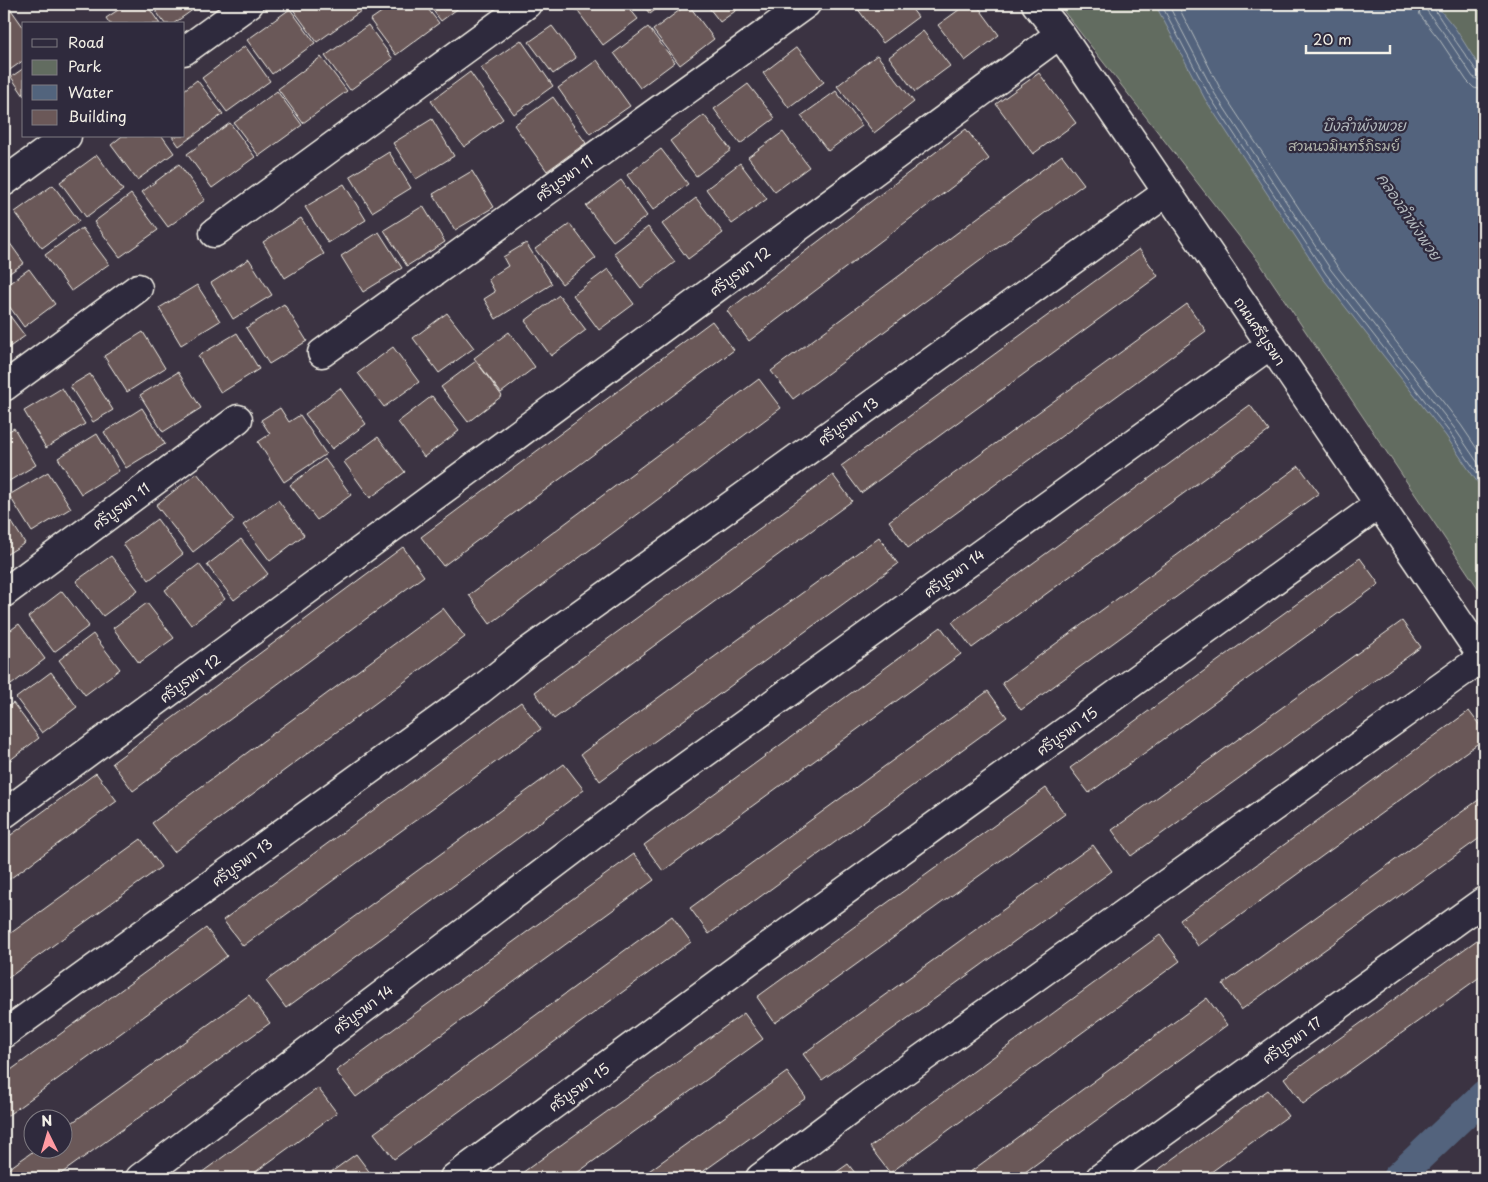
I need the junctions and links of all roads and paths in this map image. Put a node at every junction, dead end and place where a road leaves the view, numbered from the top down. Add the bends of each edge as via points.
1 (249, 4) edge
2 (527, 4) edge
3 (806, 4) edge
4 (1036, 4) edge
5 (1060, 34) junction
6 (185, 50) edge
7 (64, 138) edge
8 (4, 182) edge
9 (1166, 193) junction
10 (214, 233) dead end
11 (138, 288) dead end
12 (1270, 345) junction
13 (322, 353) dead end
14 (4, 387) edge
15 (238, 419) dead end
16 (1378, 505) junction
17 (4, 593) edge
18 (1484, 658) edge
19 (4, 814) edge
20 (1484, 901) edge
21 (4, 1034) edge
22 (140, 1178) edge
23 (454, 1178) edge
24 (760, 1178) edge
25 (1100, 1178) edge

1 - 6 street
2 - 10 street
3 - 13 street, ศรีบูรพา 11
4 - 5 street, ถนนศรีบูรพา
5 - 9 street, ถนนศรีบูรพา
5 - 19 street, ศรีบูรพา 12
7 - 8 street
9 - 12 street, ถนนศรีบูรพา
9 - 21 street, ศรีบูรพา 13 via 530,650 480,690
11 - 14 street
12 - 16 street, ถนนศรีบูรพา
12 - 22 street, ศรีบูรพา 14 via 638,801
15 - 17 street, ศรีบูรพา 11
16 - 18 street, ถนนศรีบูรพา
16 - 23 street, ศรีบูรพา 15
18 - 24 street via 857,1105
20 - 25 street, ศรีบูรพา 17

